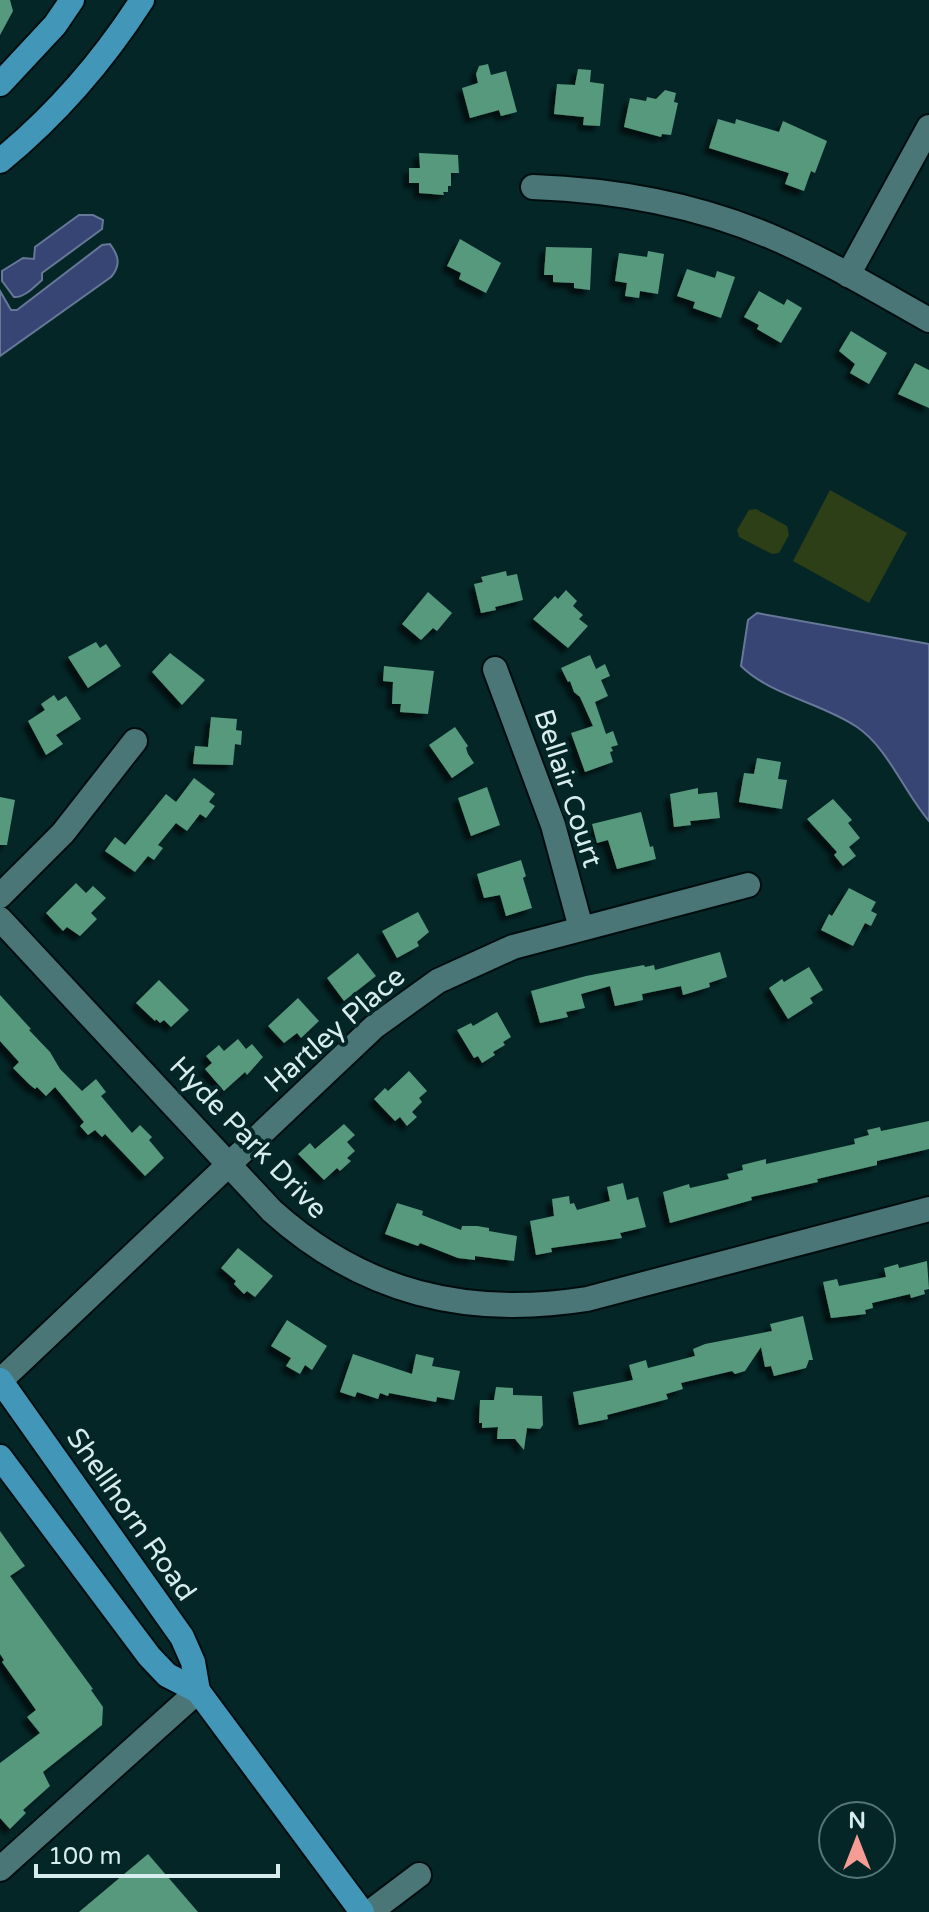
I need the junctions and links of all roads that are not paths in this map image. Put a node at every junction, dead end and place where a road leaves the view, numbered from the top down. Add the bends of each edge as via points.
1 (72, 0) edge
2 (142, 0) edge
3 (0, 84) edge
4 (929, 127) edge
5 (0, 161) edge
6 (533, 187) dead end
7 (848, 275) junction
8 (929, 320) edge
9 (495, 669) dead end
10 (135, 741) dead end
11 (748, 885) dead end
12 (0, 896) edge
13 (0, 919) edge
14 (581, 928) junction
15 (229, 1163) junction
16 (929, 1209) edge
17 (0, 1381) edge
18 (0, 1457) edge
19 (198, 1691) junction
20 (0, 1869) edge
21 (419, 1875) dead end
22 (362, 1912) edge
23 (370, 1912) edge

1 - 3 main road
2 - 5 main road via 94,68
4 - 7 street
6 - 7 street via 615,193 696,210 772,237
7 - 8 street
9 - 14 street, Bellair Court via 553,825
10 - 12 street via 63,833
11 - 14 street, Hartley Place
13 - 15 street, Hyde Park Drive
14 - 15 street, Hartley Place via 474,963 406,1002
15 - 16 street, Hyde Park Drive via 272,1211 331,1257 398,1288 483,1305 587,1299
15 - 17 street, Hartley Place
17 - 19 main road, Shellhorn Road via 182,1637
18 - 19 main road, Shellhorn Road via 149,1656 167,1675
19 - 20 street
19 - 22 main road, Shellhorn Road
21 - 23 street

